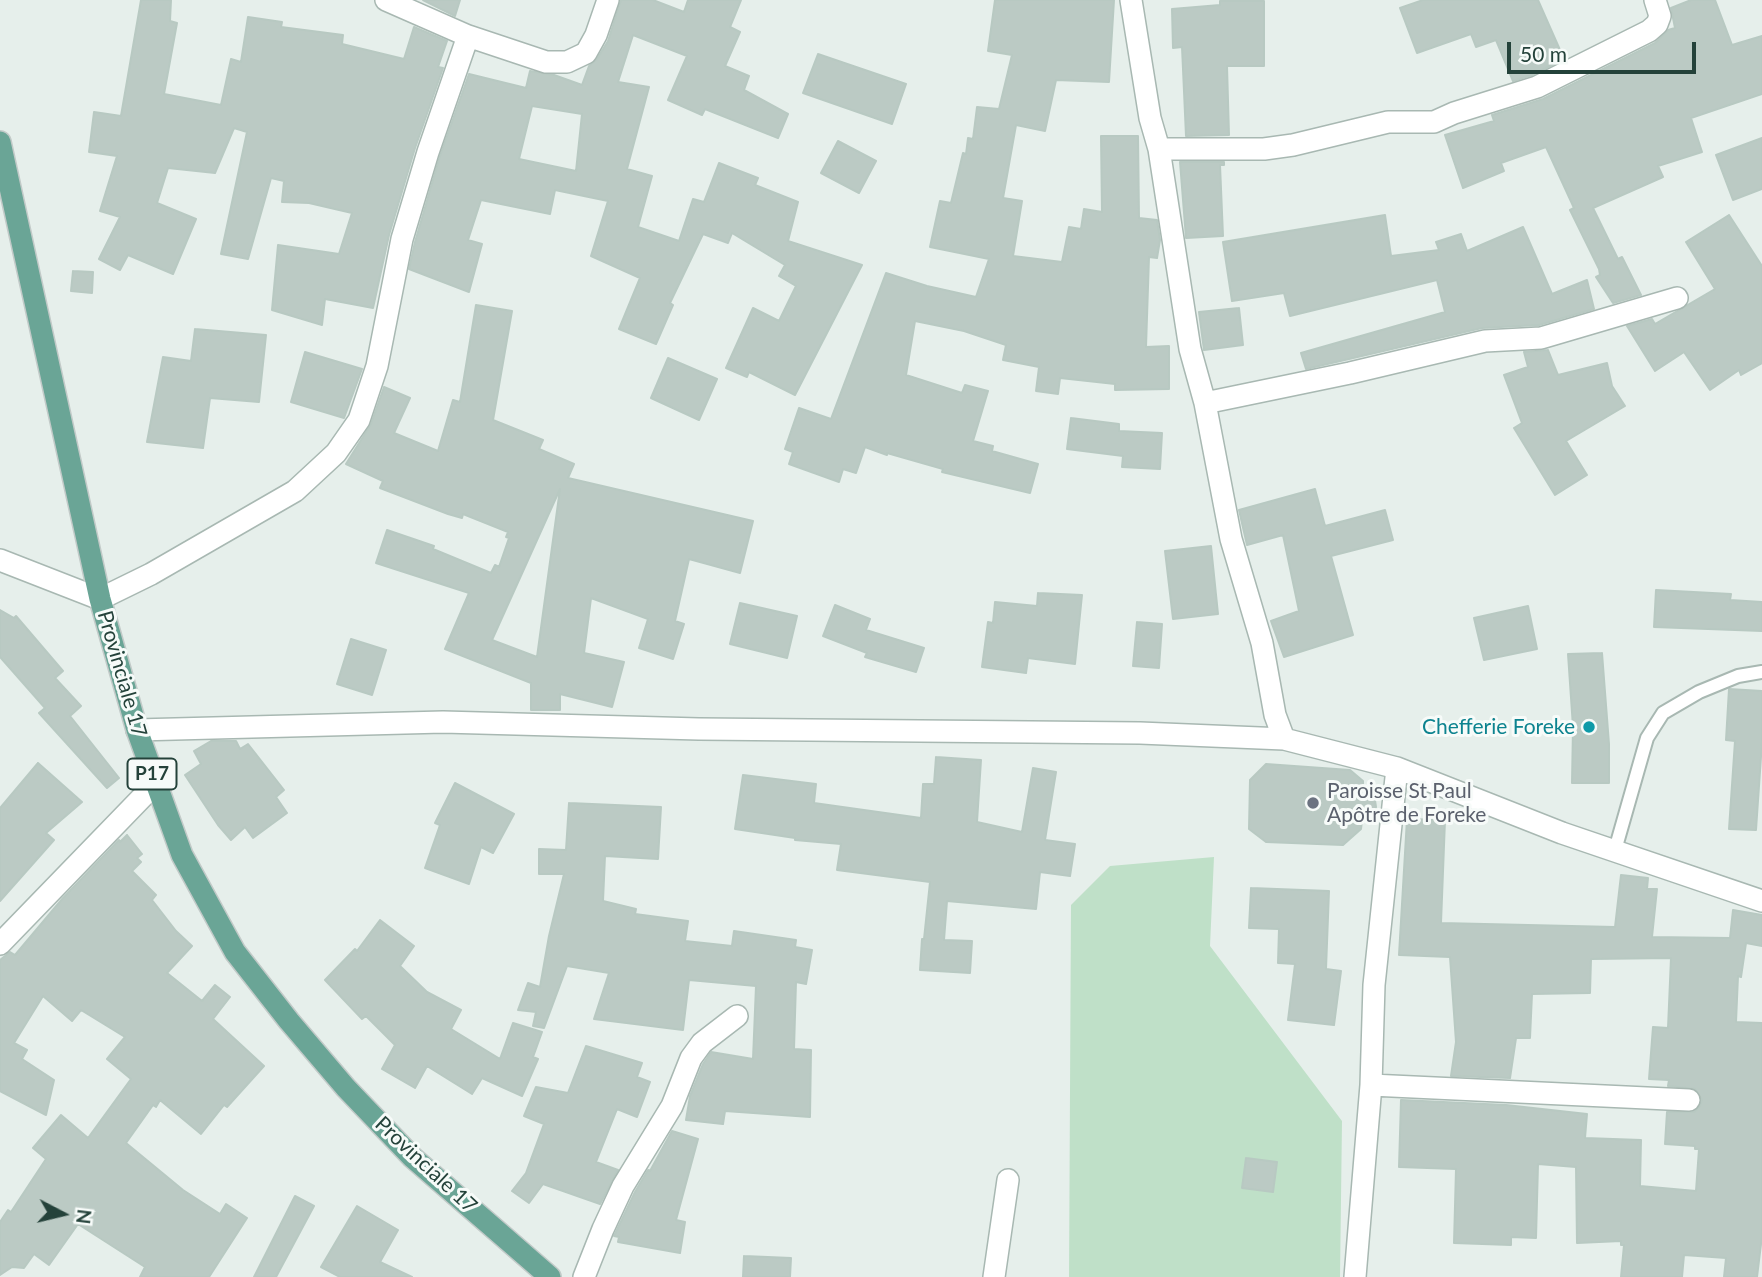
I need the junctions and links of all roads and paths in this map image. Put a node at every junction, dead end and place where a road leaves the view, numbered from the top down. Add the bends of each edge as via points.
1 (386, 0) edge
2 (608, 0) edge
3 (1131, 0) edge
4 (1655, 0) edge
5 (468, 36) junction
6 (0, 142) edge
7 (1159, 149) junction
8 (7, 209) edge
9 (1677, 298) dead end
10 (1205, 403) junction
11 (0, 561) edge
12 (100, 599) junction
13 (1762, 671) edge
14 (137, 730) junction
15 (1284, 739) junction
16 (1397, 768) junction
17 (155, 784) junction
18 (1615, 850) junction
19 (1762, 901) edge
20 (0, 944) edge
21 (737, 1016) dead end
22 (1371, 1085) junction
23 (1689, 1100) dead end
24 (1008, 1180) dead end
25 (550, 1277) edge
26 (584, 1277) edge
27 (994, 1277) edge
28 (1355, 1277) edge

1 - 5 street
2 - 5 street via 586,53 568,62 546,62
3 - 7 street
4 - 7 street via 1660,16 1649,31 1537,87 1434,122 1388,122 1264,149
5 - 12 street via 402,239 376,366 359,420 336,453 295,491
6 - 8 main road, Provinciale 17 / P17
7 - 10 street via 1190,349
8 - 12 main road, Provinciale 17 / P17
9 - 10 street via 1541,338 1485,341
10 - 15 street via 1231,539
11 - 12 street
12 - 14 main road, Provinciale 17 / P17
13 - 18 lane via 1699,692 1663,713 1647,738
14 - 15 street via 443,722
14 - 17 main road, Provinciale 17 / P17
15 - 16 street
16 - 18 street
16 - 22 street via 1374,985
17 - 20 street
17 - 25 main road, Provinciale 17 / P17 via 182,855 228,940 289,1021 412,1157
18 - 19 street
21 - 26 street via 702,1043 691,1058 672,1106 624,1186
22 - 23 street
22 - 28 street
24 - 27 street

